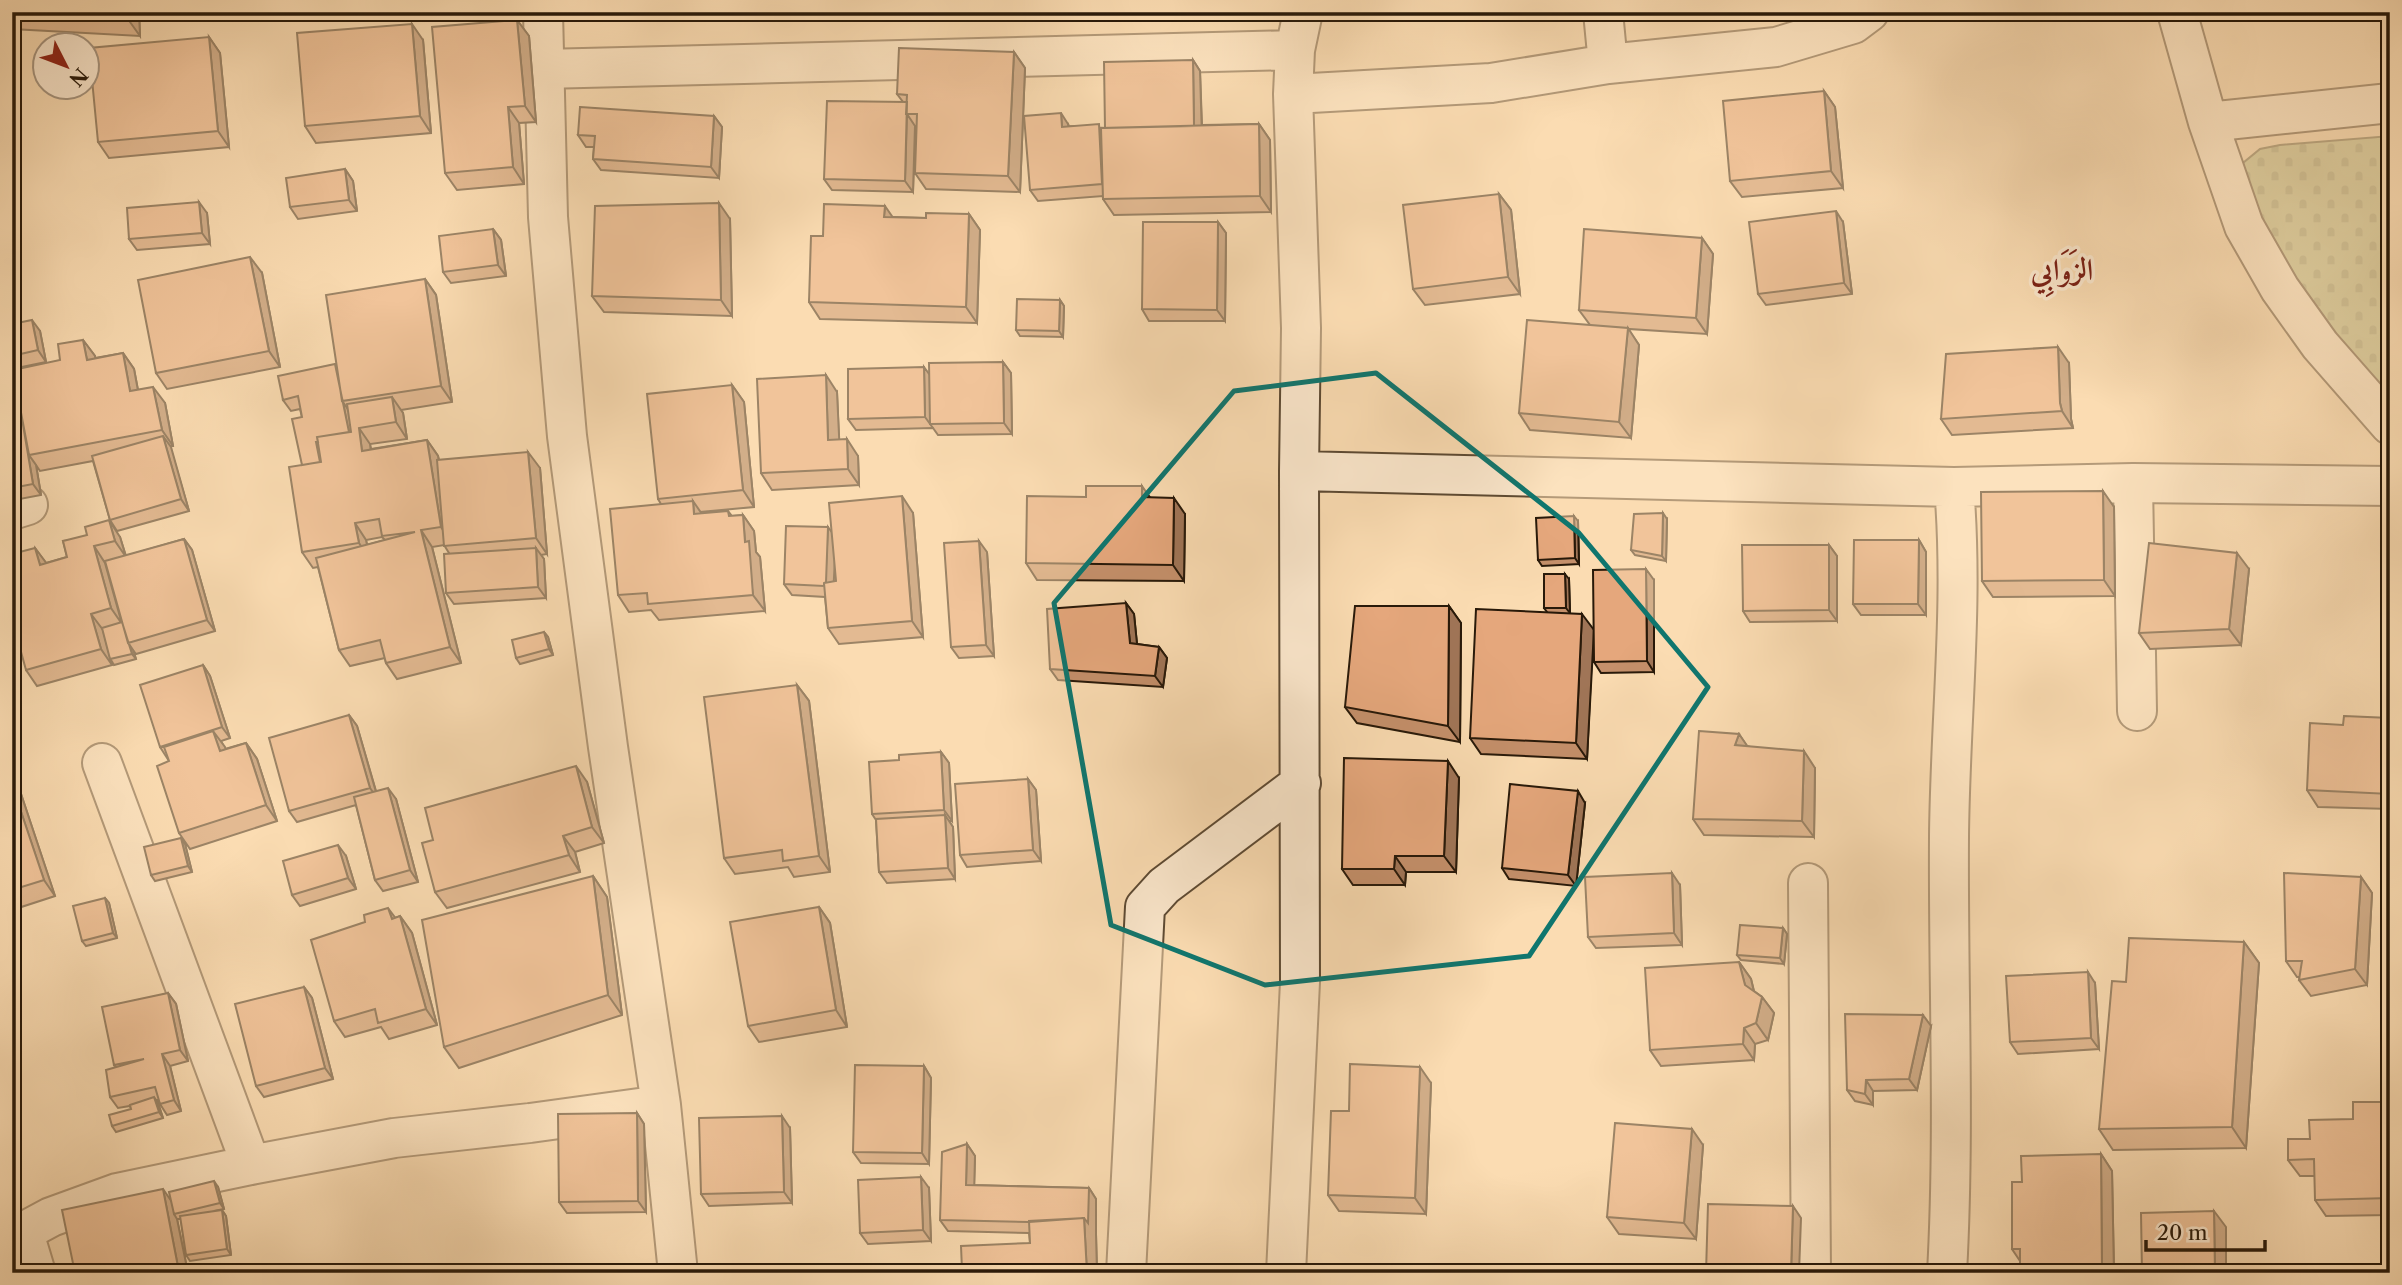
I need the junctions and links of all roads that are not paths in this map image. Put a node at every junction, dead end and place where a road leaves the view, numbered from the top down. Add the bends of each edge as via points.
1 (543, 12) edge
2 (1303, 12) edge
3 (1603, 12) edge
4 (1869, 12) edge
5 (2178, 12) edge
6 (1295, 50) junction
7 (1608, 64) junction
8 (543, 69) junction
9 (1293, 94) junction
10 (2390, 103) edge
11 (2208, 122) junction
12 (2390, 425) edge
13 (1299, 471) junction
14 (2133, 483) junction
15 (2390, 486) edge
16 (1954, 487) junction
17 (2137, 710) dead end
18 (102, 763) dead end
19 (1301, 783) junction
20 (1808, 883) dead end
21 (661, 1105) junction
22 (251, 1165) junction
23 (18, 1236) edge
24 (36, 1273) edge
25 (678, 1273) edge
26 (1126, 1273) edge
27 (1286, 1273) edge
28 (1811, 1273) edge
29 (1947, 1273) edge

1 - 8 street
2 - 6 street
3 - 7 street
4 - 7 street via 1853,24 1776,47
5 - 11 street
6 - 8 street
6 - 9 street
7 - 9 street via 1491,83
8 - 21 street via 548,217 567,436
9 - 13 street via 1301,328
10 - 11 street
11 - 12 street via 2244,226 2280,289 2320,345
13 - 16 street
13 - 19 street
14 - 15 street
14 - 16 street
14 - 17 street
16 - 29 street via 1958,625 1949,835 1951,1193
18 - 22 street
19 - 26 street via 1164,886 1145,907
19 - 27 street via 1300,982
20 - 28 street
21 - 22 street via 394,1138
21 - 25 street
22 - 23 street via 117,1194 51,1217
23 - 24 street

